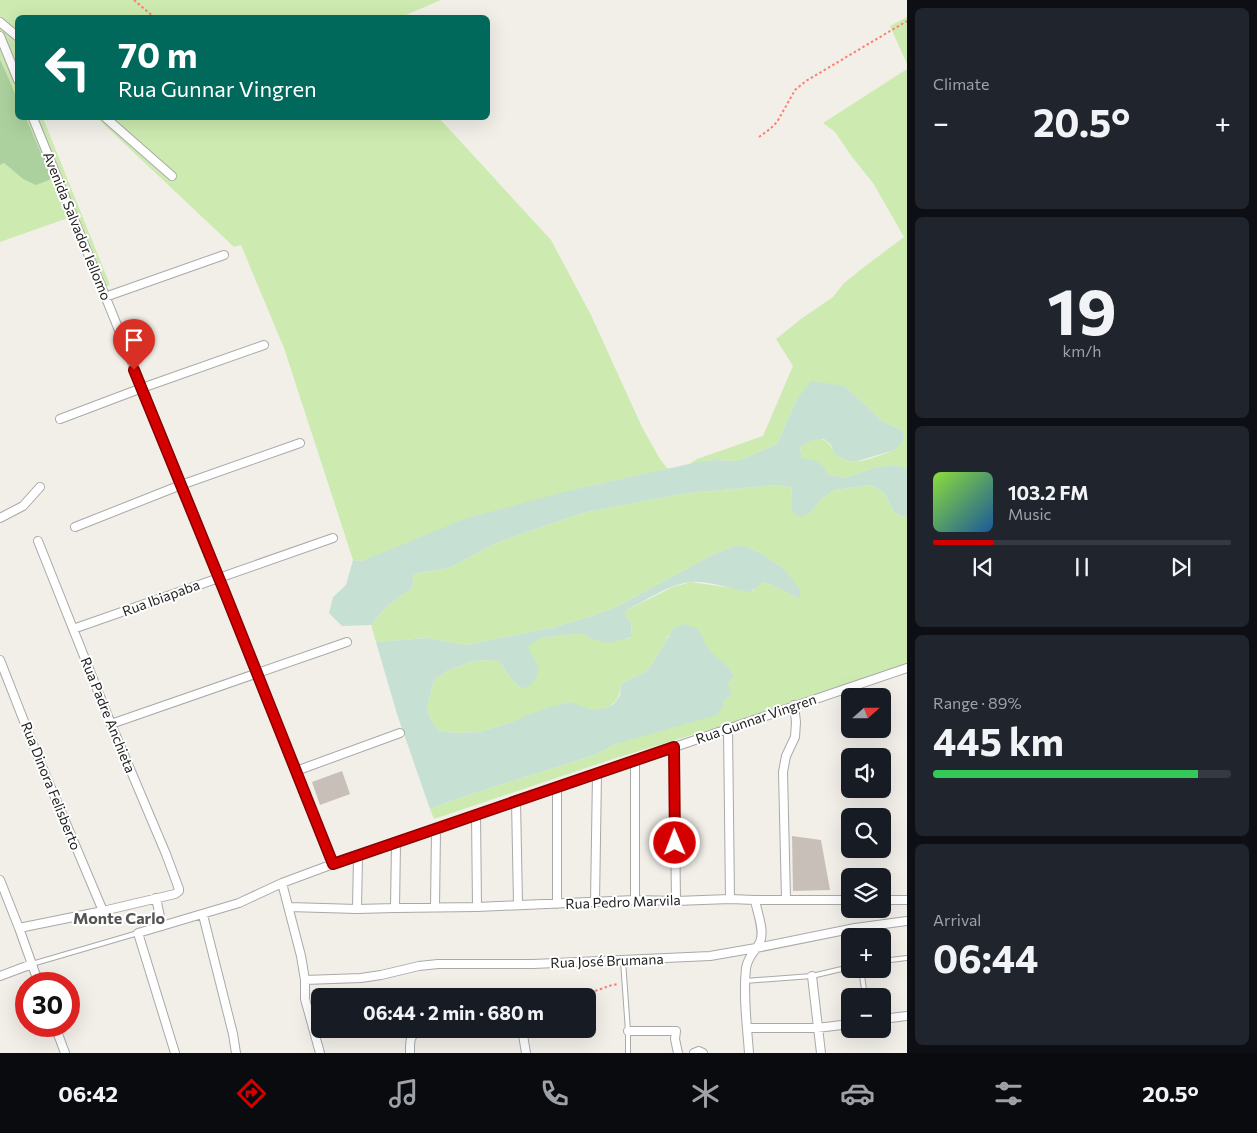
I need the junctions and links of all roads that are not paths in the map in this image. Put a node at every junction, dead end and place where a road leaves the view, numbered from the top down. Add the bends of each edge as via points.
1 (0, 22) edge
2 (15, 34) edge
3 (0, 36) edge
4 (15, 73) edge
5 (34, 120) edge
6 (108, 120) edge
7 (172, 176) dead end
8 (224, 255) dead end
9 (105, 297) junction
10 (264, 345) dead end
11 (142, 388) junction
12 (60, 419) dead end
13 (300, 443) dead end
14 (181, 485) junction
15 (40, 487) dead end
16 (0, 518) edge
17 (74, 527) dead end
18 (333, 538) dead end
19 (38, 541) dead end
20 (219, 577) junction
21 (73, 629) junction
22 (347, 642) dead end
23 (0, 660) edge
24 (907, 668) edge
25 (257, 673) junction
26 (794, 706) junction
27 (111, 724) junction
28 (728, 728) junction
29 (400, 733) dead end
30 (674, 747) junction
31 (635, 760) junction
32 (296, 771) junction
33 (597, 774) junction
34 (557, 788) junction
35 (516, 800) junction
36 (476, 814) junction
37 (436, 830) junction
38 (396, 843) junction
39 (358, 856) junction
40 (333, 864) junction
41 (0, 880) edge
42 (282, 883) junction
43 (156, 898) junction
44 (730, 898) junction
45 (635, 900) junction
46 (676, 900) junction
47 (755, 900) junction
48 (786, 900) junction
49 (841, 900) edge
50 (891, 900) edge
51 (907, 900) edge
52 (595, 902) junction
53 (518, 904) junction
54 (557, 904) junction
55 (477, 906) junction
56 (289, 907) junction
57 (435, 907) junction
58 (395, 908) junction
59 (357, 909) junction
60 (103, 911) junction
61 (203, 915) junction
62 (907, 921) edge
63 (162, 926) junction
64 (19, 928) junction
65 (138, 933) junction
66 (756, 948) junction
67 (907, 958) edge
68 (624, 960) junction
69 (891, 960) edge
70 (32, 964) junction
71 (841, 969) edge
72 (35, 972) edge
73 (0, 976) edge
74 (812, 976) junction
75 (305, 980) junction
76 (745, 981) junction
77 (907, 1016) edge
78 (891, 1018) edge
79 (841, 1025) edge
80 (747, 1028) junction
81 (817, 1028) junction
82 (628, 1031) junction
83 (59, 1037) edge
84 (410, 1038) edge
85 (524, 1038) edge
86 (65, 1053) edge
87 (175, 1053) edge
88 (236, 1053) edge
89 (320, 1053) edge
90 (410, 1053) edge
91 (526, 1053) edge
92 (628, 1053) edge
93 (678, 1053) edge
94 (694, 1053) edge
95 (703, 1053) edge
96 (749, 1053) edge
97 (820, 1053) edge

1 - 2 street
3 - 4 street
5 - 9 street, Avenida Salvador Iellomo
6 - 7 street
8 - 9 street
9 - 11 street, Avenida Salvador Iellomo
10 - 11 street
11 - 12 street
11 - 14 street, Avenida Salvador Iellomo
13 - 14 street
14 - 17 street
14 - 20 street, Avenida Salvador Iellomo
15 - 16 street via 23,506
18 - 20 street, Rua Ibiapaba
19 - 21 street, Rua Padre Anchieta
20 - 21 street, Rua Ibiapaba
20 - 25 street, Avenida Salvador Iellomo
21 - 27 street, Rua Padre Anchieta
22 - 25 street
23 - 60 street, Rua Dinora Felisberto
24 - 26 street, Rua Gunnar Vingren
25 - 27 street
25 - 32 street, Avenida Salvador Iellomo
26 - 28 street, Rua Gunnar Vingren
26 - 48 street via 795,737 783,772
27 - 43 street, Rua Padre Anchieta via 179,889 177,893
28 - 30 street, Rua Gunnar Vingren
28 - 44 street
29 - 32 street
30 - 31 street, Rua Gunnar Vingren
30 - 46 street
31 - 33 street, Rua Gunnar Vingren
31 - 45 street
32 - 40 street, Avenida Salvador Iellomo
33 - 34 street, Rua Gunnar Vingren
33 - 52 street
34 - 35 street, Rua Gunnar Vingren
34 - 54 street
35 - 36 street, Rua Gunnar Vingren
35 - 53 street
36 - 37 street, Rua Gunnar Vingren
36 - 55 street
37 - 38 street, Rua Gunnar Vingren
37 - 57 street
38 - 39 street, Rua Gunnar Vingren
38 - 58 street
39 - 40 street, Rua Gunnar Vingren
39 - 59 street
40 - 42 street, Rua Gunnar Vingren
41 - 64 street
42 - 56 street
42 - 61 street, Rua Gunnar Vingren
43 - 60 street
43 - 63 street
44 - 46 street, Rua Pedro Marvila
44 - 47 street, Rua Pedro Marvila
45 - 46 street, Rua Pedro Marvila
45 - 52 street, Rua Pedro Marvila
47 - 48 street, Rua Pedro Marvila
47 - 66 street via 762,934
48 - 49 street, Rua Pedro Marvila
50 - 51 street
52 - 54 street, Rua Pedro Marvila
53 - 54 street, Rua Pedro Marvila
53 - 55 street, Rua Pedro Marvila
55 - 57 street, Rua Pedro Marvila
56 - 59 street, Rua Pedro Marvila
56 - 75 street
57 - 58 street, Rua Pedro Marvila
58 - 59 street, Rua Pedro Marvila
60 - 64 street
61 - 63 street, Rua Gunnar Vingren
61 - 88 street
62 - 66 street, Rua José Brumana
63 - 65 street, Rua Gunnar Vingren
64 - 70 street
65 - 70 lane
65 - 87 street
66 - 68 street, Rua José Brumana via 710,956
66 - 76 street via 747,960
67 - 69 lane
68 - 75 street, Rua José Brumana via 438,964 361,978
68 - 82 lane
70 - 72 street
70 - 73 street
71 - 74 lane
74 - 76 lane
74 - 81 street
75 - 89 street via 305,999
76 - 80 street
77 - 78 street
79 - 81 street
80 - 81 street
80 - 96 street
81 - 97 street
82 - 92 lane
82 - 93 street via 676,1031
83 - 86 street
84 - 90 street
85 - 91 street
94 - 95 street

